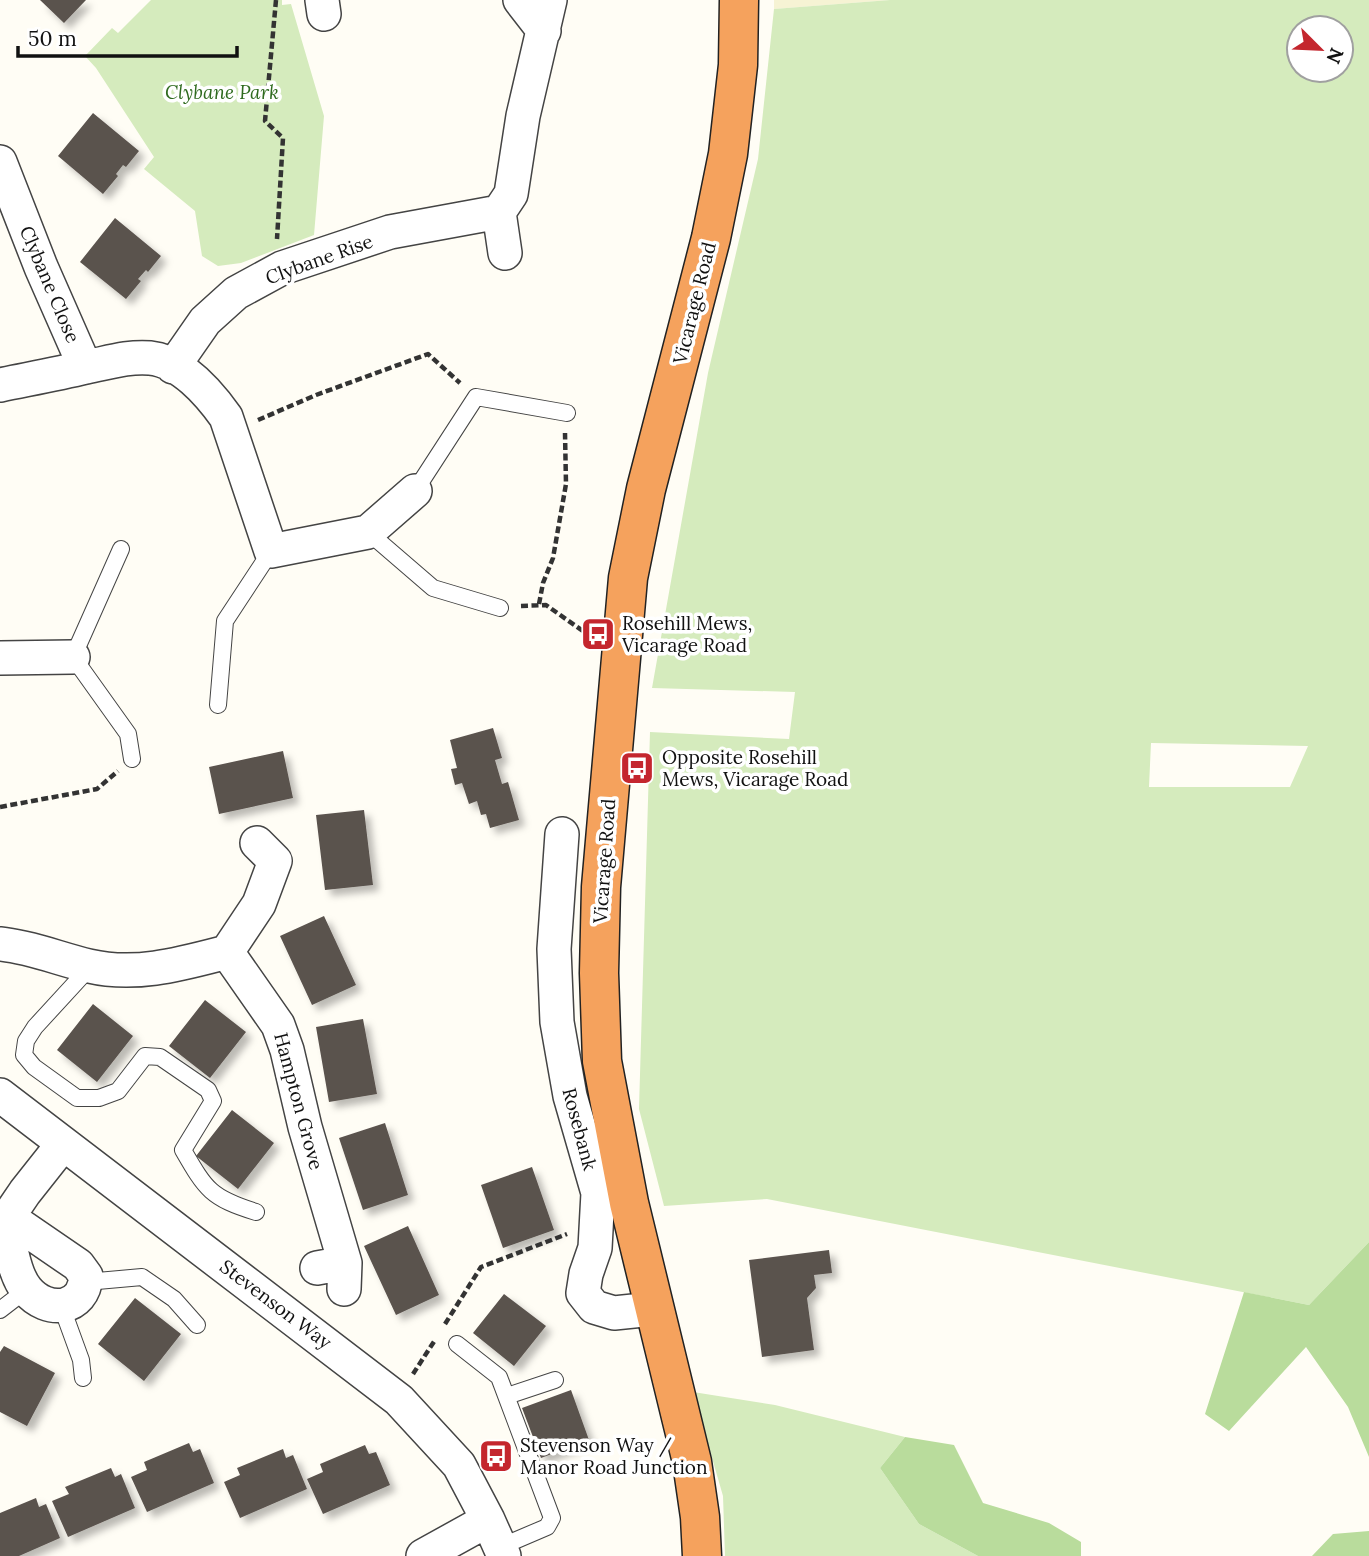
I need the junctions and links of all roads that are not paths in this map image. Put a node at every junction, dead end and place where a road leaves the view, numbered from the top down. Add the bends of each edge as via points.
1 (520, 0) edge
2 (739, 0) edge
3 (547, 16) edge
4 (0, 162) edge
5 (499, 212) junction
6 (505, 253) dead end
7 (173, 367) junction
8 (85, 368) junction
9 (0, 385) edge
10 (567, 413) road end
11 (415, 491) joint
12 (369, 532) junction
13 (121, 549) dead end
14 (271, 551) junction
15 (500, 608) road end
16 (73, 657) junction
17 (0, 658) edge
18 (218, 705) dead end
19 (132, 760) road end
20 (562, 834) dead end
21 (275, 856) dead end
22 (558, 885) junction
23 (601, 887) junction
24 (0, 944) edge
25 (227, 952) junction
26 (91, 966) junction
27 (0, 1096) edge
28 (63, 1144) junction
29 (256, 1212) dead end
30 (4, 1217) edge
31 (335, 1273) dead end
32 (86, 1282) junction
33 (26, 1290) junction
34 (61, 1305) junction
35 (653, 1309) junction
36 (0, 1310) edge
37 (197, 1325) dead end
38 (457, 1344) dead end
39 (83, 1378) dead end
40 (555, 1380) dead end
41 (507, 1396) junction
42 (497, 1541) edge
43 (423, 1556) edge
44 (702, 1556) edge

1 - 3 street
2 - 23 highway, Vicarage Road via 738,65 728,154 628,578
3 - 5 street via 523,116 511,194
4 - 8 street, Clybane Close
5 - 6 street
5 - 7 street, Clybane Rise via 390,232 282,268 236,293 205,321
7 - 8 street via 152,358
7 - 14 street via 191,378 226,417
8 - 9 street
10 - 11 lane via 476,397
11 - 12 street
12 - 14 street
12 - 15 lane via 433,588
13 - 16 lane
14 - 18 lane via 225,621
16 - 17 street
16 - 19 lane via 128,734
20 - 22 street, Rosebank
21 - 25 street via 259,904
22 - 23 street
22 - 35 street, Rosebank via 554,949 557,1022 570,1096 598,1193 595,1248 583,1293 594,1307 614,1313
23 - 35 highway, Vicarage Road via 602,1061
24 - 26 street
25 - 26 street via 141,970
25 - 31 street, Hampton Grove via 278,1025 287,1050
26 - 29 lane via 35,1027 24,1055 77,1098 99,1098 118,1091 145,1056 160,1057 208,1090 213,1101 183,1150 201,1182 217,1198
27 - 28 street, Stevenson Way
28 - 30 street
28 - 42 street, Stevenson Way via 398,1400 459,1465
30 - 32 street via 78,1265
30 - 33 street
32 - 34 street via 76,1301
32 - 37 lane via 142,1278 174,1298
33 - 34 street via 39,1301
33 - 36 lane
34 - 39 lane
35 - 44 highway, Vicarage Road via 692,1462
38 - 41 lane via 499,1377
40 - 41 lane
41 - 42 lane via 552,1518 547,1527
42 - 43 street

